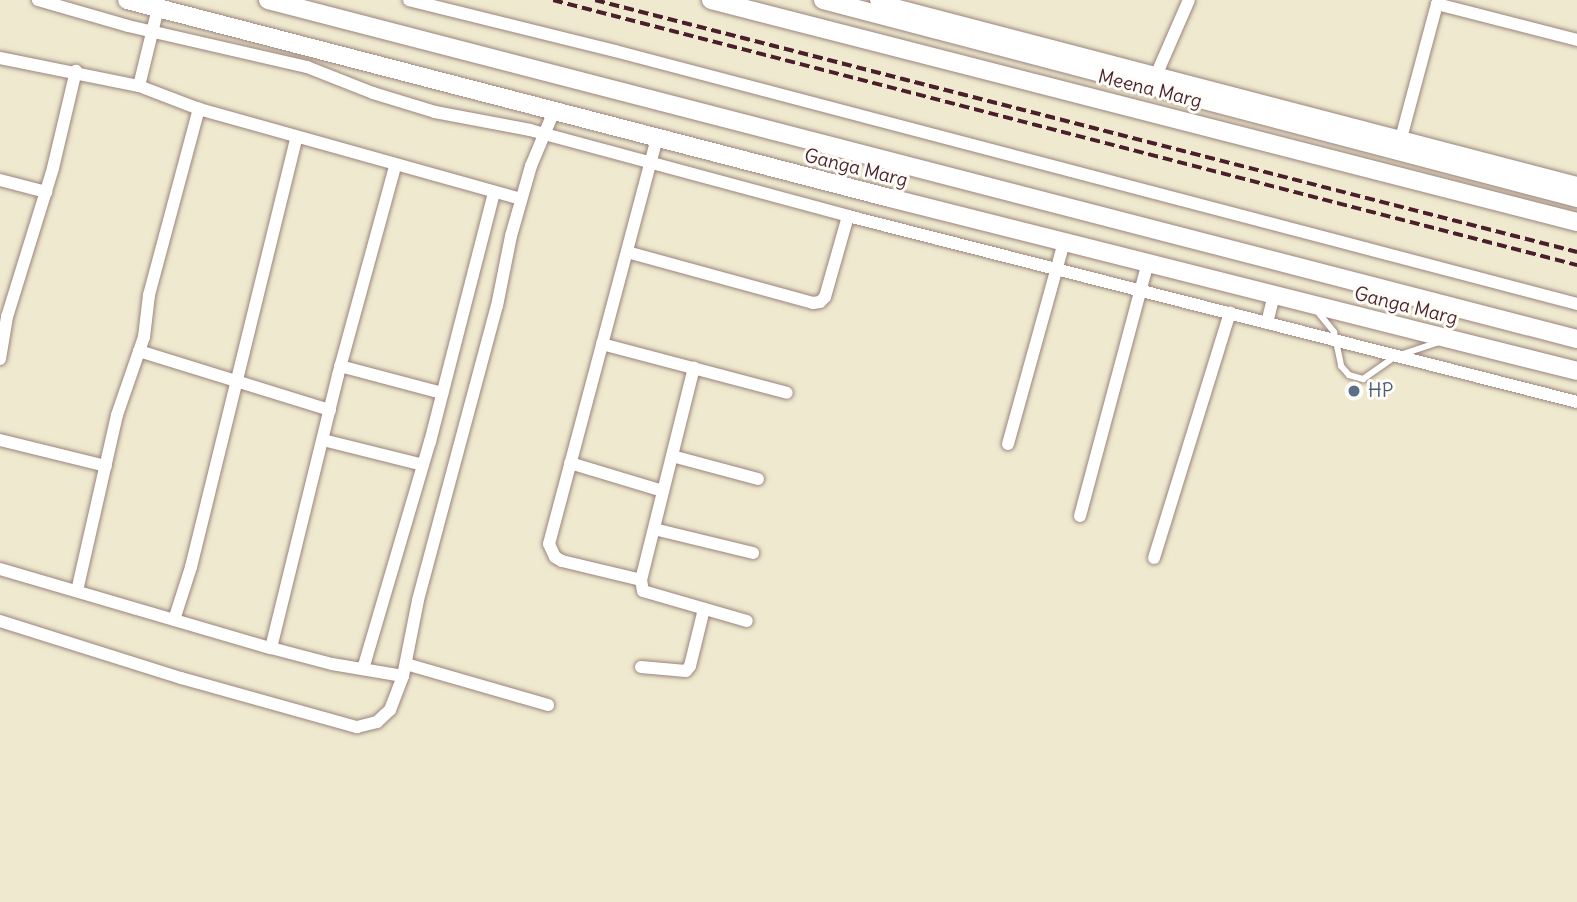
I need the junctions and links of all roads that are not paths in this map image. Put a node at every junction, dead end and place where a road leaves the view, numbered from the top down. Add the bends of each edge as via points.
1 (37, 0) edge
2 (127, 0) edge
3 (268, 0) edge
4 (409, 0) edge
5 (711, 0) edge
6 (823, 0) edge
7 (876, 0) edge
8 (1189, 0) edge
9 (1438, 2) edge
10 (847, 3) edge
11 (158, 8) junction
12 (152, 32) junction
13 (841, 33) junction
14 (1577, 40) edge
15 (0, 58) edge
16 (76, 72) junction
17 (1154, 79) junction
18 (139, 86) junction
19 (199, 109) junction
20 (554, 111) junction
21 (544, 135) junction
22 (297, 137) junction
23 (657, 138) junction
24 (1399, 143) junction
25 (651, 161) junction
26 (395, 166) junction
27 (0, 180) edge
28 (1577, 183) edge
29 (46, 192) junction
30 (494, 192) junction
31 (1577, 198) edge
32 (521, 199) junction
33 (848, 216) junction
34 (1577, 222) edge
35 (1064, 242) junction
36 (627, 252) junction
37 (1148, 263) junction
38 (1057, 269) junction
39 (1141, 290) junction
40 (1274, 294) junction
41 (1311, 304) junction
42 (1577, 304) edge
43 (1230, 313) junction
44 (4, 316) edge
45 (1267, 323) junction
46 (1451, 339) junction
47 (1577, 340) edge
48 (1338, 342) junction
49 (602, 344) junction
50 (139, 351) junction
51 (1394, 357) junction
52 (0, 359) edge
53 (340, 366) junction
54 (694, 368) junction
55 (1577, 371) edge
56 (236, 381) junction
57 (442, 393) junction
58 (788, 393) dead end
59 (1577, 402) edge
60 (330, 410) junction
61 (0, 440) edge
62 (323, 440) junction
63 (1008, 444) dead end
64 (672, 456) junction
65 (570, 463) junction
66 (423, 465) junction
67 (106, 466) junction
68 (758, 479) dead end
69 (663, 491) junction
70 (1080, 516) dead end
71 (654, 529) junction
72 (754, 553) dead end
73 (1154, 558) dead end
74 (0, 569) edge
75 (641, 580) junction
76 (77, 591) junction
77 (704, 609) junction
78 (174, 620) junction
79 (0, 621) edge
80 (747, 621) dead end
81 (271, 648) junction
82 (641, 667) dead end
83 (363, 669) junction
84 (404, 670) junction
85 (548, 705) dead end

1 - 12 street
2 - 11 street, Ganga Marg
3 - 47 street, Ganga Marg
4 - 42 street
5 - 13 street, Meena Marg
6 - 10 street, Meena Marg
7 - 17 street
8 - 17 street
9 - 14 street
9 - 24 street
10 - 13 street
10 - 17 street, Meena Marg
11 - 12 street
11 - 20 street, Ganga Marg
12 - 18 street
12 - 21 street via 307,67 435,112
13 - 34 street, Meena Marg
15 - 16 street
16 - 18 street
16 - 29 street
17 - 24 street, Meena Marg
18 - 19 street
19 - 22 street
19 - 50 street via 149,295
20 - 21 street
20 - 23 street, Ganga Marg
21 - 25 street
21 - 32 street
22 - 26 street
22 - 56 street
23 - 25 street
23 - 35 street, Ganga Marg
24 - 28 street
24 - 31 street, Meena Marg
25 - 33 street
25 - 36 street
26 - 30 street
26 - 53 street
27 - 29 street
29 - 44 street
30 - 32 street
30 - 57 street
32 - 84 street
33 - 36 street via 820,302
33 - 38 street
35 - 37 street, Ganga Marg
35 - 38 street
36 - 49 street
37 - 39 street
37 - 40 street, Ganga Marg
38 - 39 street
38 - 63 street
39 - 43 street
39 - 70 street
40 - 41 street, Ganga Marg
40 - 45 street
41 - 46 street, Ganga Marg
41 - 48 lane
43 - 45 street
43 - 73 street
44 - 52 street
45 - 48 street
46 - 51 lane
46 - 55 street, Ganga Marg
48 - 51 street
48 - 51 lane via 1342,366 1349,375 1363,379
49 - 54 street
49 - 65 street
50 - 56 street
50 - 67 street
51 - 59 street
53 - 57 street
53 - 60 street
54 - 58 street
54 - 64 street
56 - 60 street
56 - 78 street
57 - 66 street
60 - 62 street
61 - 67 street
62 - 66 street
62 - 81 street
64 - 68 street
64 - 69 street
65 - 69 street
65 - 75 street via 551,551 562,561
66 - 83 street
67 - 76 street
69 - 71 street
71 - 72 street
71 - 75 street
74 - 76 street
75 - 77 street via 643,591
76 - 78 street
77 - 80 street
77 - 82 street via 686,671
78 - 81 street
79 - 84 street via 357,727 377,722 390,710
81 - 83 street
83 - 84 street
84 - 85 street

